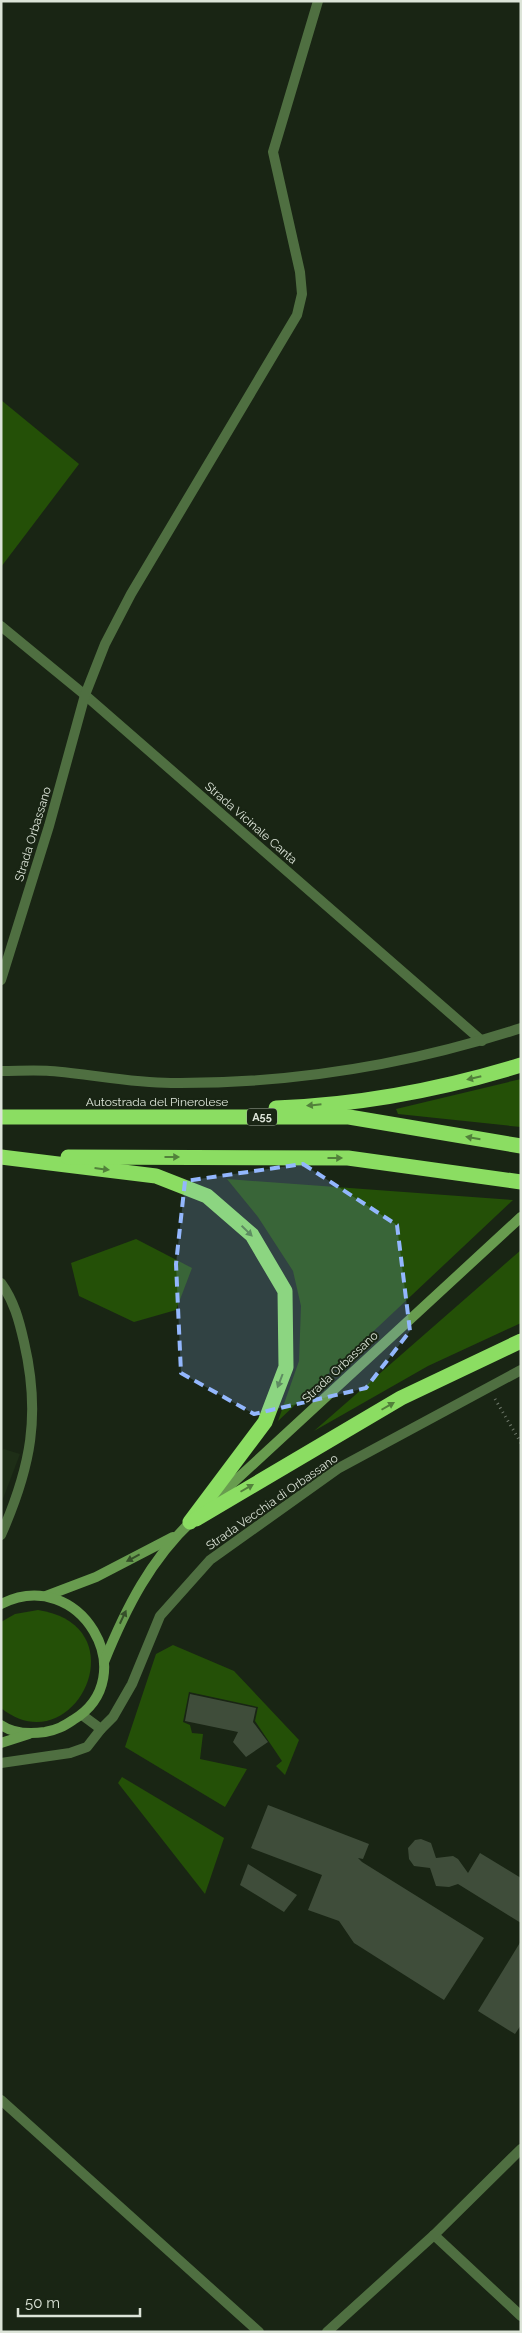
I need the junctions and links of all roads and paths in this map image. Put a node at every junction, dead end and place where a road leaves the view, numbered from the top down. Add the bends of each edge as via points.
1 (318, 1) edge
2 (1, 626) edge
3 (85, 695) junction
4 (1, 980) edge
5 (521, 1028) edge
6 (482, 1041) junction
7 (521, 1065) edge
8 (1, 1071) edge
9 (3, 1117) edge
10 (521, 1146) edge
11 (1, 1157) edge
12 (521, 1182) edge
13 (521, 1217) edge
14 (1, 1283) edge
15 (521, 1341) edge
16 (521, 1370) edge
17 (491, 1386) junction
18 (521, 1444) edge
19 (190, 1522) junction
20 (1, 1535) edge
21 (176, 1535) junction
22 (46, 1596) junction
23 (1, 1604) edge
24 (104, 1662) junction
25 (82, 1715) junction
26 (1, 1725) edge
27 (101, 1729) junction
28 (29, 1734) junction
29 (1, 1743) edge
30 (1, 1762) edge
31 (1, 2100) edge
32 (521, 2150) edge
33 (434, 2235) junction
34 (521, 2316) edge
35 (259, 2332) edge
36 (327, 2332) edge

1 - 3 street, Strada Orbassano via 273,152 300,272 302,294 297,315 130,594
2 - 3 street, Strada Vicinale Canta
3 - 4 street, Strada Orbassano via 50,826
3 - 6 street, Strada Vicinale Canta
5 - 6 street
6 - 8 street via 348,1071 269,1078 170,1083 50,1071
7 -> 9 highway via 440,1086 361,1100 283,1108
10 -> 9 highway, Autostrada del Pinerolese / A55 via 348,1117
11 -> 12 highway via 348,1158
11 -> 19 highway via 156,1176 207,1196 252,1235 285,1291 286,1368 265,1422
13 - 19 main road, Strada Orbassano
14 - 20 street via 11,1296 24,1344 33,1395 34,1423 15,1500
19 -> 15 highway via 401,1398
16 - 17 street, Strada Vecchia di Orbassano
17 - 18 path via 496,1404
17 - 27 street, Strada Vecchia di Orbassano via 339,1468 210,1560 160,1616 132,1684 113,1717
19 - 21 main road, Strada Orbassano
21 -> 22 main road, Strada Orbassano via 96,1578
24 -> 21 main road, Strada Orbassano via 123,1614
22 - 23 main road, Strada Orbassano via 28,1595
22 - 24 main road, Strada Orbassano via 68,1604 87,1618 99,1639
24 - 25 main road, Strada Orbassano via 102,1682
25 - 27 street
25 - 28 main road, Strada Orbassano via 57,1730
26 - 28 main road, Strada Orbassano
27 - 30 street, Strada Vecchia di Orbassano via 87,1747 70,1753
28 - 29 main road, Strada Orbassano
31 - 35 street
32 - 33 street
33 - 34 street
33 - 36 street

